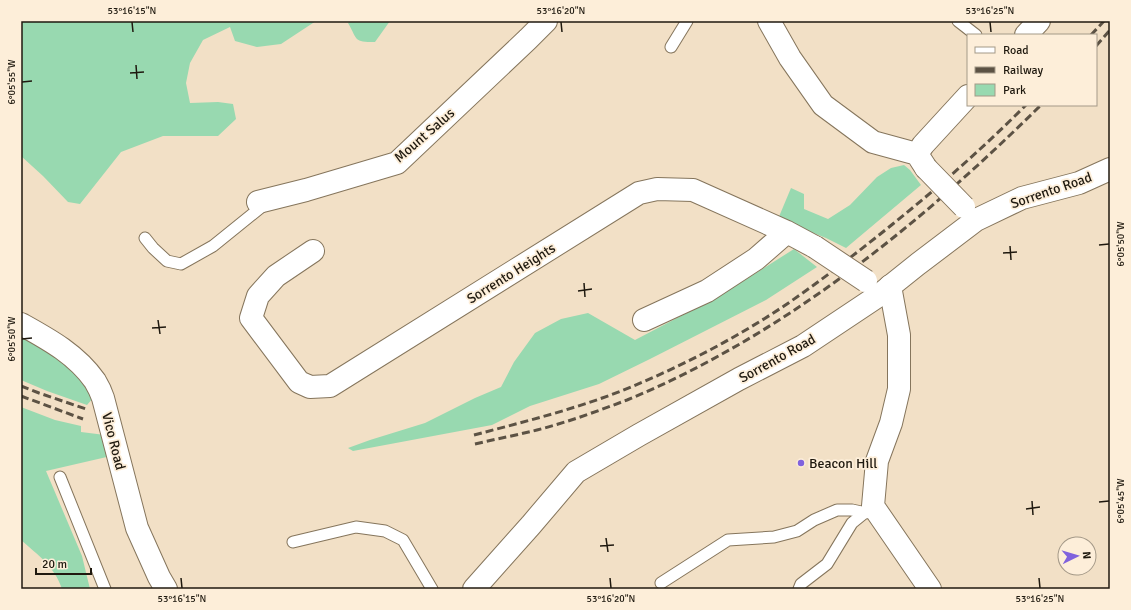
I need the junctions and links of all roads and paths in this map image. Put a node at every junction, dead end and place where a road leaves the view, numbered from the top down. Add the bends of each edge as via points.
1 (546, 21) edge
2 (687, 21) edge
3 (769, 21) edge
4 (958, 21) edge
5 (1039, 21) edge
6 (975, 34) edge
7 (1027, 34) edge
8 (671, 47) dead end
9 (967, 97) edge
10 (922, 161) junction
11 (1110, 169) edge
12 (265, 200) joint
13 (970, 214) junction
14 (787, 232) junction
15 (145, 238) dead end
16 (313, 251) dead end
17 (878, 287) junction
18 (644, 320) dead end
19 (21, 324) edge
20 (60, 477) dead end
21 (870, 509) junction
22 (294, 542) dead end
23 (661, 583) dead end
24 (105, 589) edge
25 (166, 589) edge
26 (432, 589) edge
27 (474, 589) edge
28 (799, 589) edge
29 (930, 589) edge

1 - 12 street, Mount Salus via 397,162
2 - 8 lane
3 - 10 street via 790,58 823,105 873,142
4 - 6 lane
5 - 7 street
9 - 10 street via 923,145
10 - 13 street, bridge
11 - 13 street, Sorrento Road via 1079,183
12 - 15 lane, Mount Salus via 213,246 181,264 167,261
13 - 17 street, Sorrento Road
14 - 16 street, Sorrento Heights via 693,190 657,189 639,193 330,386 310,387 299,382 251,318 258,296 276,276
14 - 17 street, Sorrento Heights, bridge
14 - 18 street via 756,259 707,291
17 - 21 street via 899,335 899,389 892,423 877,461
17 - 27 street, Sorrento Road via 803,346 739,379 576,472
19 - 25 street, Vico Road via 70,354 95,382 103,398 137,528
20 - 24 lane
21 - 23 lane via 837,510 797,531 774,537 728,540
21 - 28 lane via 852,523 827,564 801,584
21 - 29 street
22 - 26 lane via 356,527 384,531 403,540

